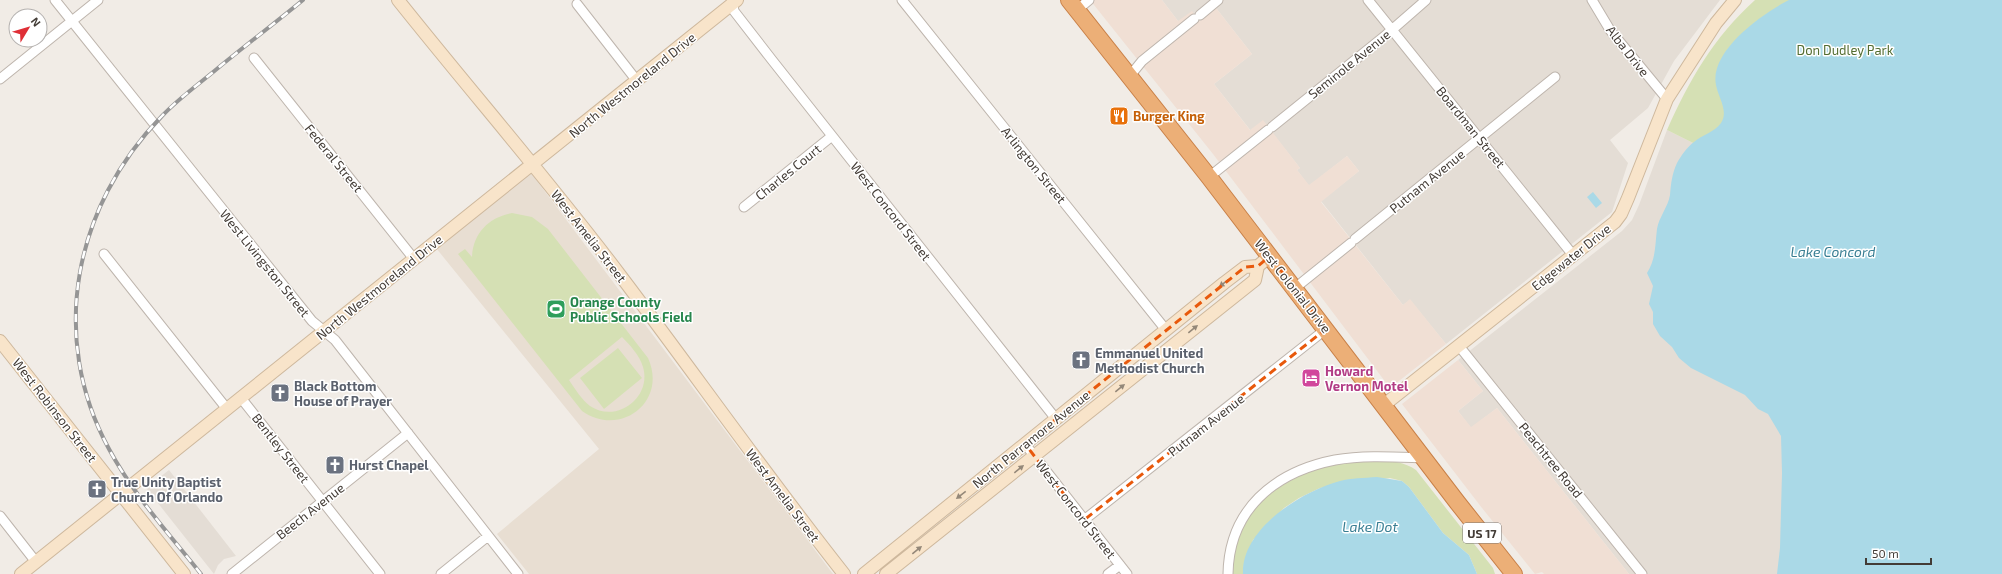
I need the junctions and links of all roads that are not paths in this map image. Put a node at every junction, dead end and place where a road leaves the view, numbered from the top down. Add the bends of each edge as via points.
1 (55, 0) edge
2 (98, 0) edge
3 (398, 0) edge
4 (902, 0) edge
5 (1218, 0) edge
6 (1368, 0) edge
7 (1426, 0) edge
8 (1592, 0) edge
9 (1736, 0) edge
10 (734, 1) edge
11 (1078, 3) edge
12 (577, 4) dead end
13 (72, 22) junction
14 (1392, 29) junction
15 (254, 58) dead end
16 (1129, 77) junction
17 (1555, 77) dead end
18 (0, 79) edge
19 (637, 81) junction
20 (1667, 99) junction
21 (832, 136) junction
22 (1480, 137) junction
23 (532, 164) junction
24 (1209, 177) junction
25 (744, 207) dead end
26 (104, 254) dead end
27 (1573, 255) junction
28 (414, 259) junction
29 (1264, 261) junction
30 (1295, 288) junction
31 (1326, 329) junction
32 (1166, 330) junction
33 (324, 331) junction
34 (0, 341) edge
35 (1460, 346) junction
36 (241, 398) junction
37 (1384, 405) junction
38 (227, 409) junction
39 (1056, 419) junction
40 (408, 433) junction
41 (1025, 444) junction
42 (1034, 456) junction
43 (1423, 458) junction
44 (121, 494) junction
45 (322, 501) junction
46 (0, 516) edge
47 (1084, 520) junction
48 (488, 536) junction
49 (36, 562) junction
50 (1120, 565) junction
51 (21, 574) edge
52 (184, 574) edge
53 (232, 574) edge
54 (380, 574) edge
55 (441, 574) edge
56 (518, 574) edge
57 (844, 574) edge
58 (864, 574) edge
59 (886, 574) edge
60 (1108, 574) edge
61 (1127, 574) edge
62 (1228, 574) edge
63 (1513, 574) edge
64 (1642, 574) edge

1 - 13 street
2 - 13 street
3 - 23 street, West Amelia Street
4 - 32 street, Arlington Street
5 - 16 street via 1142,61
6 - 14 street, Boardman Street
7 - 14 street, Seminole Avenue
8 - 20 street, Alba Drive via 1610,30
9 - 20 street, Edgewater Drive via 1716,23
10 - 19 street, North Westmoreland Drive
10 - 21 street, West Concord Street via 738,17
11 - 16 highway, West Colonial Drive / US 17
12 - 19 street
13 - 18 street
13 - 33 street, West Livingston Street via 312,321
14 - 22 street, Boardman Street
14 - 24 street, Seminole Avenue
15 - 28 street, Federal Street
16 - 24 highway, West Colonial Drive / US 17
17 - 22 street, Putnam Avenue
19 - 23 street, North Westmoreland Drive
20 - 27 street, Edgewater Drive via 1621,214
21 - 25 street, Charles Court
21 - 39 street, West Concord Street
22 - 27 street, Boardman Street
22 - 30 street, Putnam Avenue
23 - 28 street, North Westmoreland Drive
23 - 57 street, West Amelia Street via 623,278 759,465
24 - 29 highway, West Colonial Drive / US 17
26 - 38 street
27 - 35 street, Edgewater Drive
28 - 33 street, North Westmoreland Drive
29 - 30 highway, West Colonial Drive / US 17
29 -> 32 street, North Parramore Avenue via 1245,267
42 -> 29 street, North Parramore Avenue via 1255,280
30 - 31 highway, West Colonial Drive / US 17
31 - 37 highway, West Colonial Drive / US 17
31 - 47 street, Putnam Avenue
32 - 39 street, North Parramore Avenue
33 - 36 street, North Westmoreland Drive
33 - 40 street, West Livingston Street via 335,340
34 - 44 street, West Robinson Street
35 - 37 street, Edgewater Drive
35 - 64 street, Peachtree Road
36 - 38 street, North Westmoreland Drive
36 - 45 street, Bentley Street
37 - 43 highway, West Colonial Drive / US 17
38 - 44 street, North Westmoreland Drive
39 - 41 street, North Parramore Avenue
40 - 45 street, Beech Avenue
40 - 48 street, West Livingston Street
41 - 42 street, West Concord Street
41 -> 58 street, North Parramore Avenue
42 - 47 street, West Concord Street
59 -> 42 street, North Parramore Avenue
43 - 62 street via 1373,457 1336,460 1314,465 1281,480 1256,500 1237,527 1231,543
43 - 63 highway, West Colonial Drive / US 17
44 - 49 street, North Westmoreland Drive
44 - 52 street, West Robinson Street
45 - 53 street, Beech Avenue
45 - 54 street, Bentley Street
46 - 49 street
47 - 50 street, West Concord Street
48 - 55 street
48 - 56 street, West Livingston Street
49 - 51 street, North Westmoreland Drive
50 - 60 street
50 - 61 street, West Concord Street

